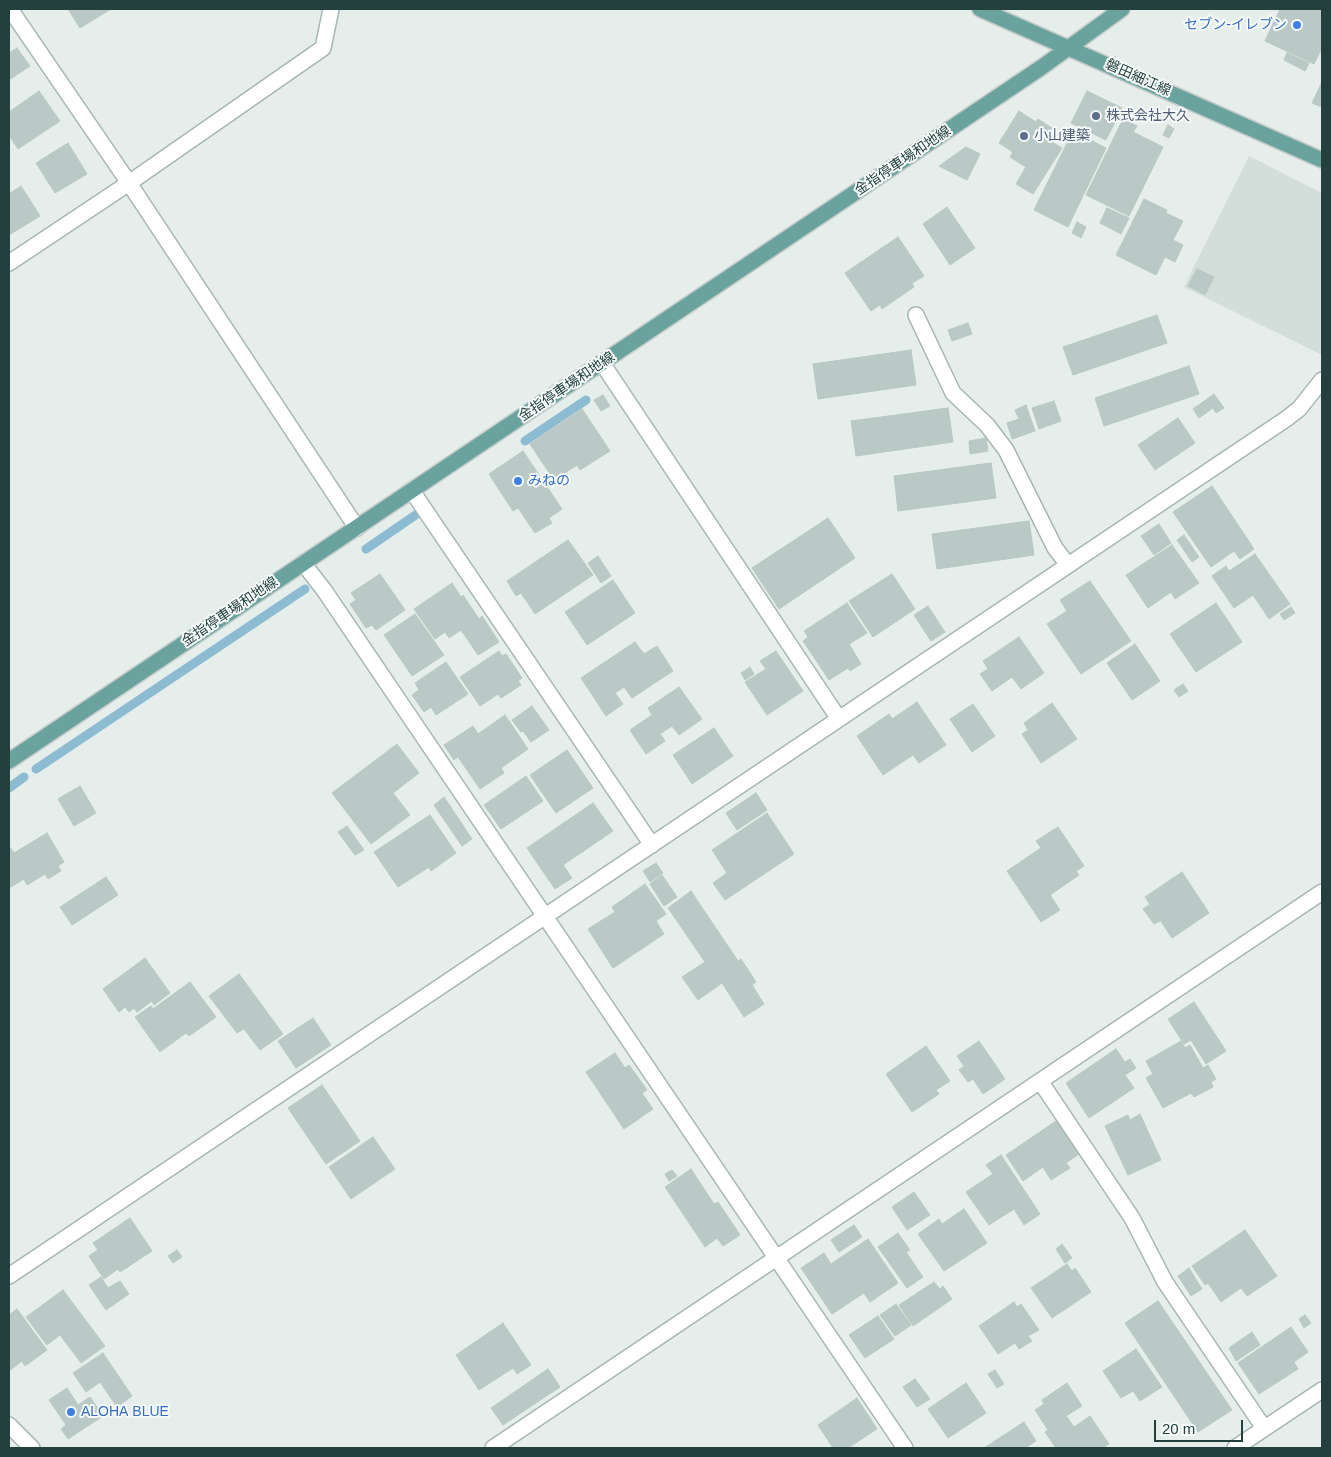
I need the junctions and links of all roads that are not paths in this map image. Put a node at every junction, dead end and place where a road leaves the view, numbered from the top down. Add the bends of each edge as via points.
1 (10, 9) edge
2 (331, 9) edge
3 (980, 9) edge
4 (1122, 9) edge
5 (1070, 48) junction
6 (1322, 160) edge
7 (129, 183) junction
8 (9, 263) edge
9 (916, 316) dead end
10 (602, 363) junction
11 (1322, 380) edge
12 (412, 491) junction
13 (357, 528) junction
14 (303, 563) junction
15 (1068, 566) junction
16 (839, 719) junction
17 (9, 761) edge
18 (652, 845) junction
19 (1322, 892) edge
20 (545, 917) junction
21 (1040, 1081) junction
22 (776, 1258) junction
23 (9, 1276) edge
24 (1322, 1390) edge
25 (9, 1425) edge
26 (1264, 1428) junction
27 (32, 1448) edge
28 (493, 1448) edge
29 (905, 1448) edge
30 (1235, 1448) edge

1 - 7 street
2 - 7 street via 323,48
3 - 5 main road, 磐田細江線
4 - 5 main road, 金指停車場和地線
5 - 6 main road, 磐田細江線
5 - 10 main road, 金指停車場和地線
7 - 8 street
7 - 13 street
9 - 15 street via 953,393 987,425 1006,450 1055,548
10 - 12 main road, 金指停車場和地線
10 - 16 street
11 - 15 street via 1299,409 1286,419
12 - 13 main road, 金指停車場和地線
12 - 18 street
13 - 14 main road, 金指停車場和地線
14 - 17 main road, 金指停車場和地線
14 - 20 street
15 - 16 street
16 - 18 street
18 - 20 street
19 - 21 street
20 - 22 street
20 - 23 street
21 - 22 street
21 - 26 street via 1132,1218 1165,1282
22 - 28 street
22 - 29 street
24 - 26 street
25 - 27 street
26 - 30 street

